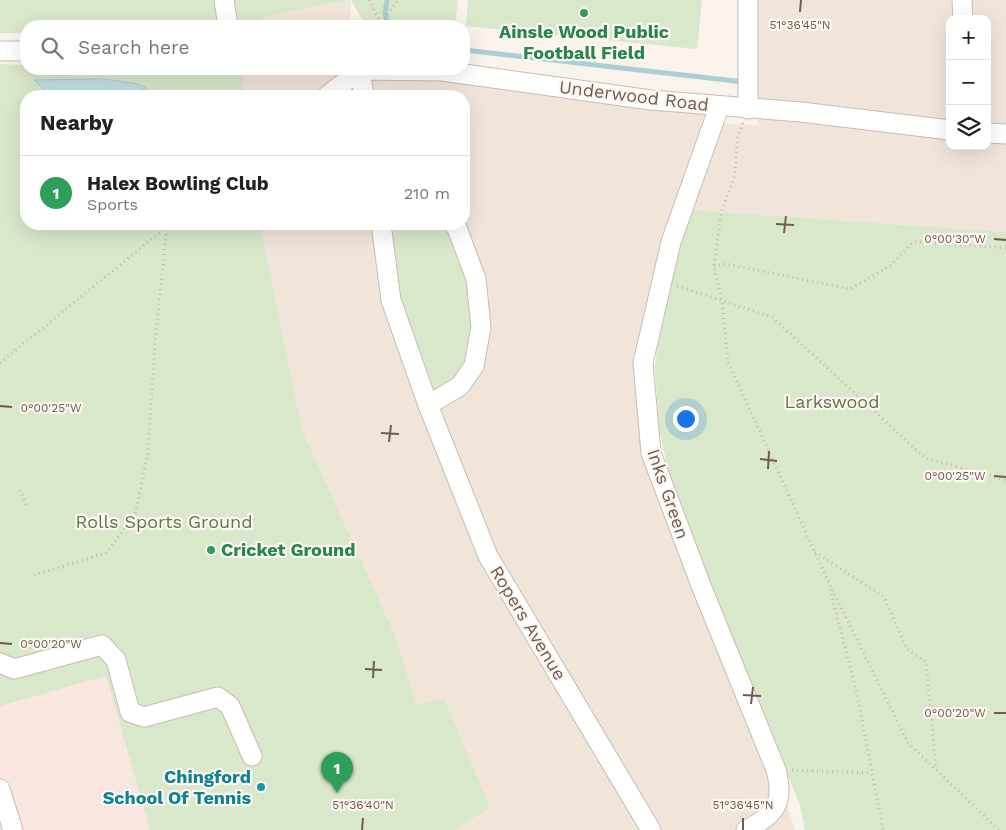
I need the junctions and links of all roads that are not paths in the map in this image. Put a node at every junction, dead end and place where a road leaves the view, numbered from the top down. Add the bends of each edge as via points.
1 (224, 0) edge
2 (748, 0) edge
3 (962, 0) edge
4 (963, 15) edge
5 (227, 20) edge
6 (0, 51) edge
7 (20, 51) edge
8 (354, 75) edge
9 (361, 75) edge
10 (470, 75) edge
11 (335, 90) edge
12 (363, 90) edge
13 (720, 107) junction
14 (748, 109) junction
15 (946, 130) edge
16 (991, 133) edge
17 (1006, 134) edge
18 (382, 230) edge
19 (458, 230) edge
20 (428, 405) junction
21 (0, 663) edge
22 (252, 756) dead end
23 (0, 789) edge
24 (13, 830) edge
25 (651, 830) edge
26 (746, 830) edge

1 - 5 street
2 - 14 street
3 - 4 street
6 - 7 street
8 - 11 street
9 - 12 street
10 - 13 street, Underwood Road
13 - 14 street, Underwood Road
13 - 26 street, Inks Green via 671,242 643,363 652,453 780,786 778,803 770,816
14 - 15 street, Underwood Road
16 - 17 street
18 - 20 street, Ropers Avenue via 391,300
19 - 20 street via 476,279 481,327 474,366 460,386
20 - 25 street, Ropers Avenue via 488,556
21 - 22 street via 14,669 102,645 116,660 130,712 144,717 218,697 230,706
23 - 24 street

